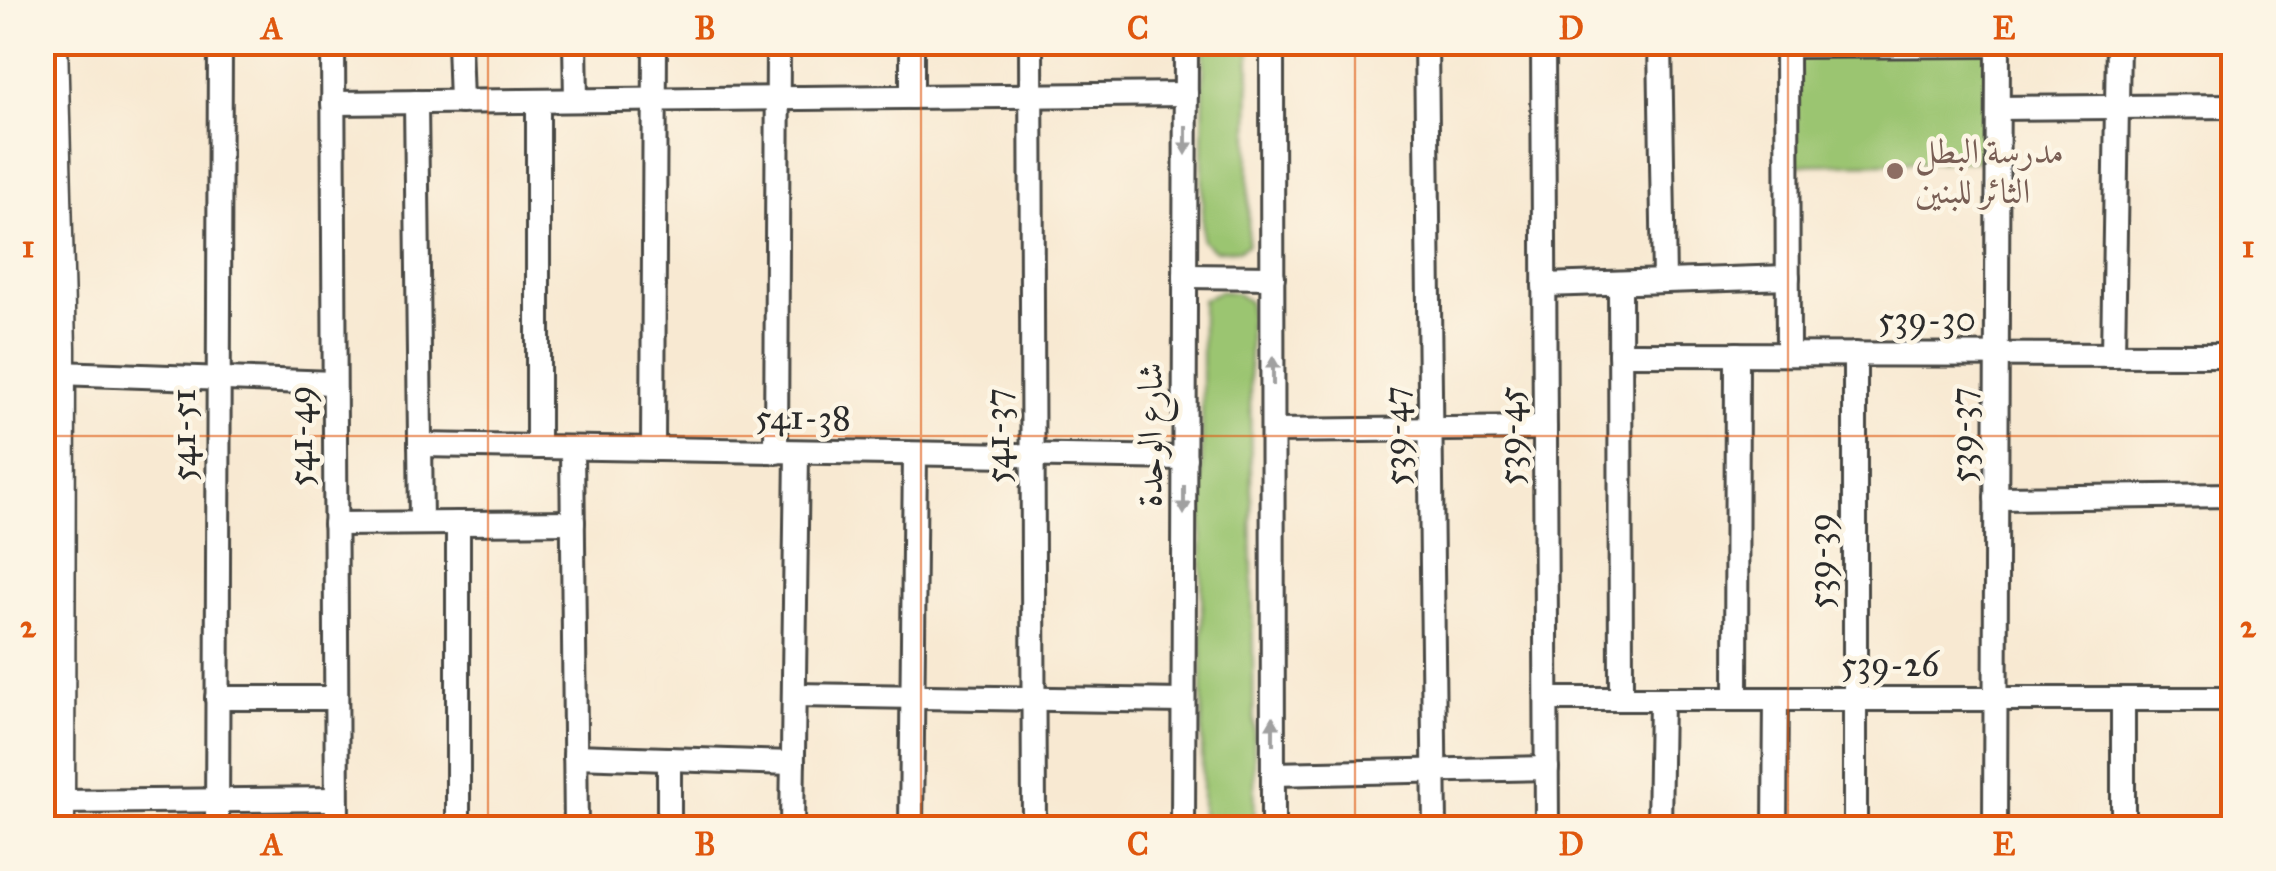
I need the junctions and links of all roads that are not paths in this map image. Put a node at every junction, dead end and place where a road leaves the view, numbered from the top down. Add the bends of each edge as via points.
1 (52, 42) edge
2 (220, 42) edge
3 (333, 42) edge
4 (459, 42) edge
5 (575, 42) edge
6 (655, 42) edge
7 (778, 42) edge
8 (912, 42) edge
9 (1031, 42) edge
10 (1186, 42) edge
11 (1272, 42) edge
12 (1426, 42) edge
13 (1543, 42) edge
14 (1660, 42) edge
15 (2118, 42) edge
16 (1787, 44) edge
17 (1877, 44) edge
18 (1998, 44) edge
19 (1186, 94) junction
20 (1031, 96) junction
21 (912, 97) junction
22 (778, 98) junction
23 (576, 100) junction
24 (656, 100) junction
25 (538, 101) junction
26 (416, 102) junction
27 (461, 102) junction
28 (333, 103) junction
29 (2234, 106) edge
30 (2117, 107) junction
31 (1998, 108) junction
32 (1185, 276) junction
33 (1272, 277) junction
34 (1788, 277) junction
35 (1664, 281) junction
36 (1620, 283) junction
37 (1544, 285) junction
38 (1620, 354) junction
39 (1737, 354) junction
40 (1788, 354) junction
41 (1855, 354) junction
42 (1997, 354) junction
43 (2112, 354) junction
44 (2234, 355) edge
45 (54, 356) edge
46 (218, 379) junction
47 (334, 384) junction
48 (1545, 428) junction
49 (1430, 430) junction
50 (1272, 431) junction
51 (420, 446) junction
52 (538, 447) junction
53 (572, 448) junction
54 (653, 449) junction
55 (787, 452) junction
56 (916, 454) junction
57 (1032, 456) junction
58 (1184, 458) junction
59 (2234, 495) edge
60 (1996, 498) junction
61 (458, 522) junction
62 (572, 522) junction
63 (421, 523) junction
64 (335, 524) junction
65 (794, 695) junction
66 (911, 696) junction
67 (217, 698) junction
68 (336, 698) junction
69 (1033, 698) junction
70 (1547, 699) junction
71 (1621, 699) junction
72 (1661, 699) junction
73 (1736, 699) junction
74 (1776, 699) junction
75 (1855, 699) junction
76 (1996, 699) junction
77 (2123, 699) junction
78 (2234, 699) edge
79 (1183, 701) junction
80 (575, 756) junction
81 (669, 759) junction
82 (793, 764) junction
83 (1547, 768) junction
84 (1434, 770) junction
85 (1273, 774) junction
86 (336, 799) junction
87 (217, 800) junction
88 (59, 815) edge
89 (216, 828) edge
90 (336, 828) edge
91 (458, 828) edge
92 (576, 828) edge
93 (669, 828) edge
94 (792, 828) edge
95 (911, 828) edge
96 (1034, 828) edge
97 (1183, 828) edge
98 (1274, 828) edge
99 (1434, 828) edge
100 (1548, 828) edge
101 (1659, 828) edge
102 (1775, 828) edge
103 (1856, 828) edge
104 (1995, 828) edge
105 (2123, 828) edge

1 - 45 main road
2 - 46 street, 541-51
3 - 28 street, 541-49
4 - 27 street
5 - 23 street
6 - 24 street
7 - 22 street
8 - 21 street
9 - 20 street, 541-37
10 - 19 street, شارع الوحدة
11 - 33 street
12 - 49 street, 539-47
13 - 37 street, 539-45
14 - 35 street
15 - 30 street
16 - 17 street
16 - 34 street
17 - 18 street
18 - 31 street, 539-37
19 - 20 street
19 -> 32 street, شارع الوحدة
20 - 21 street
20 - 57 street, 541-37
21 - 22 street
22 - 24 street
22 - 55 street
23 - 24 street
23 - 25 street
24 - 54 street
25 - 27 street
25 - 52 street
26 - 27 street
26 - 28 street
26 - 51 street
28 - 47 street, 541-49
29 - 30 street
30 - 31 street
30 - 43 street
31 - 42 street, 539-37
32 - 33 street
32 - 58 street, شارع الوحدة
50 -> 33 street
34 - 35 street
34 - 40 street
35 - 36 street
36 - 37 street
36 - 38 street
37 - 48 street, 539-45
38 - 39 street, 539-30
38 - 71 street
39 - 40 street, 539-30
39 - 73 street
40 - 41 street, 539-30
41 - 42 street, 539-30
41 - 75 street, 539-39
42 - 43 street, 539-30
42 - 60 street, 539-37
43 - 44 street, 539-30
45 - 46 street
45 - 88 main road
46 - 47 street
46 - 67 street, 541-51
47 - 64 street, 541-49
48 - 49 street
48 - 70 street, 539-45
49 - 50 street
49 - 84 street, 539-47
85 -> 50 street
51 - 52 street, 541-38
51 - 63 street
52 - 53 street, 541-38
53 - 54 street, 541-38
53 - 62 street
54 - 55 street, 541-38
55 - 56 street, 541-38
55 - 65 street
56 - 57 street, 541-38
56 - 66 street
57 - 58 street, 541-38
57 - 69 street, 541-37
58 -> 79 street, شارع الوحدة
59 - 60 street
60 - 76 street, 539-37
61 - 62 street
61 - 63 street
61 - 91 street
62 - 80 street
63 - 64 street
64 - 68 street, 541-49
65 - 66 street
65 - 82 street
66 - 69 street
66 - 95 street
67 - 68 street
67 - 87 street, 541-51
68 - 86 street, 541-49
69 - 79 street
69 - 96 street, 541-37
70 - 71 street, 539-26
70 - 83 street, 539-45
71 - 72 street, 539-26
72 - 73 street, 539-26
72 - 101 street
73 - 74 street, 539-26
74 - 75 street, 539-26
74 - 102 street
75 - 76 street, 539-26
75 - 103 street, 539-39
76 - 77 street, 539-26
76 - 104 street, 539-37
77 - 78 street, 539-26
77 - 105 street
79 - 97 street, شارع الوحدة
80 - 81 street
80 - 92 street
81 - 82 street
81 - 93 street
82 - 94 street
83 - 84 street
83 - 100 street, 539-45
84 - 85 street
84 - 99 street, 539-47
85 - 98 street
86 - 87 street
86 - 90 street, 541-49
87 - 88 street
87 - 89 street, 541-51

